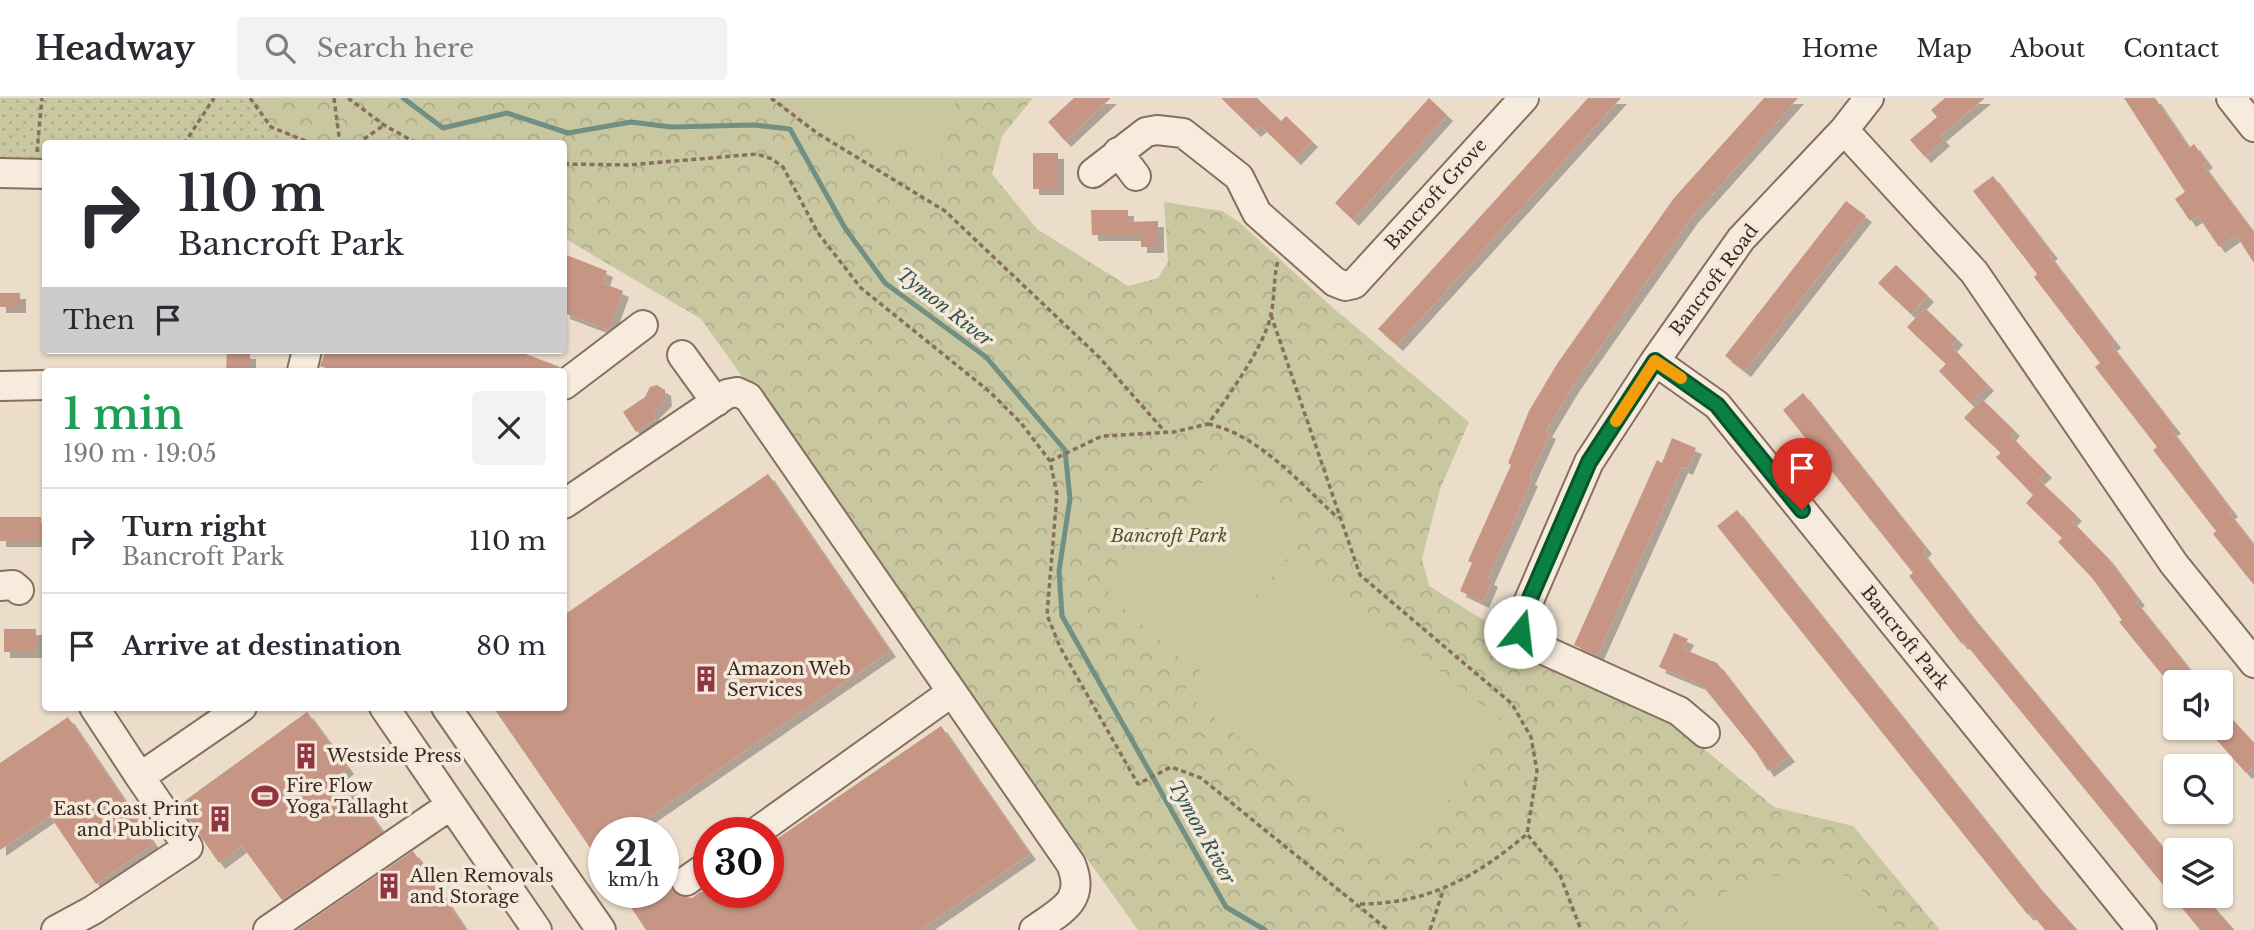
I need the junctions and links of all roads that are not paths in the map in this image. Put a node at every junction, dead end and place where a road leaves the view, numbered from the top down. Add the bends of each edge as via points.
1 (1524, 98) edge
2 (1868, 98) edge
3 (2231, 98) edge
4 (2254, 127) edge
5 (1844, 131) junction
6 (1118, 152) junction
7 (41, 169) edge
8 (0, 173) edge
9 (1093, 173) dead end
10 (1136, 176) dead end
11 (643, 325) dead end
12 (682, 355) dead end
13 (1655, 361) junction
14 (567, 383) edge
15 (42, 385) edge
16 (0, 386) edge
17 (716, 402) junction
18 (567, 502) edge
19 (2254, 663) edge
20 (952, 692) junction
21 (97, 711) edge
22 (236, 711) edge
23 (387, 711) edge
24 (449, 711) edge
25 (1705, 733) dead end
26 (140, 777) junction
27 (451, 805) junction
28 (777, 817) edge
29 (1039, 929) edge
30 (56, 930) edge
31 (268, 930) edge
32 (537, 930) edge
33 (601, 930) edge
34 (2142, 930) edge

1 - 6 street, Bancroft Grove via 1354,284 1345,286 1257,212 1239,177 1182,133 1146,132
2 - 5 street, Bancroft Road
3 - 4 street
5 - 13 street, Bancroft Road via 1741,239
5 - 19 street via 1974,272 2174,564
6 - 9 street
6 - 10 street
7 - 8 street
11 - 14 street
12 - 17 street
13 - 25 street, Bancroft Road via 1589,462 1521,619 1520,632 1535,646 1679,711
13 - 34 street, Bancroft Park via 1717,405
15 - 16 street
17 - 18 street
17 - 20 street via 737,392 748,397
20 - 28 street
20 - 29 street via 1072,864 1078,881 1076,896
21 - 26 street
22 - 26 street
23 - 27 street
24 - 33 street
26 - 30 street via 188,847
27 - 31 street
27 - 32 street

